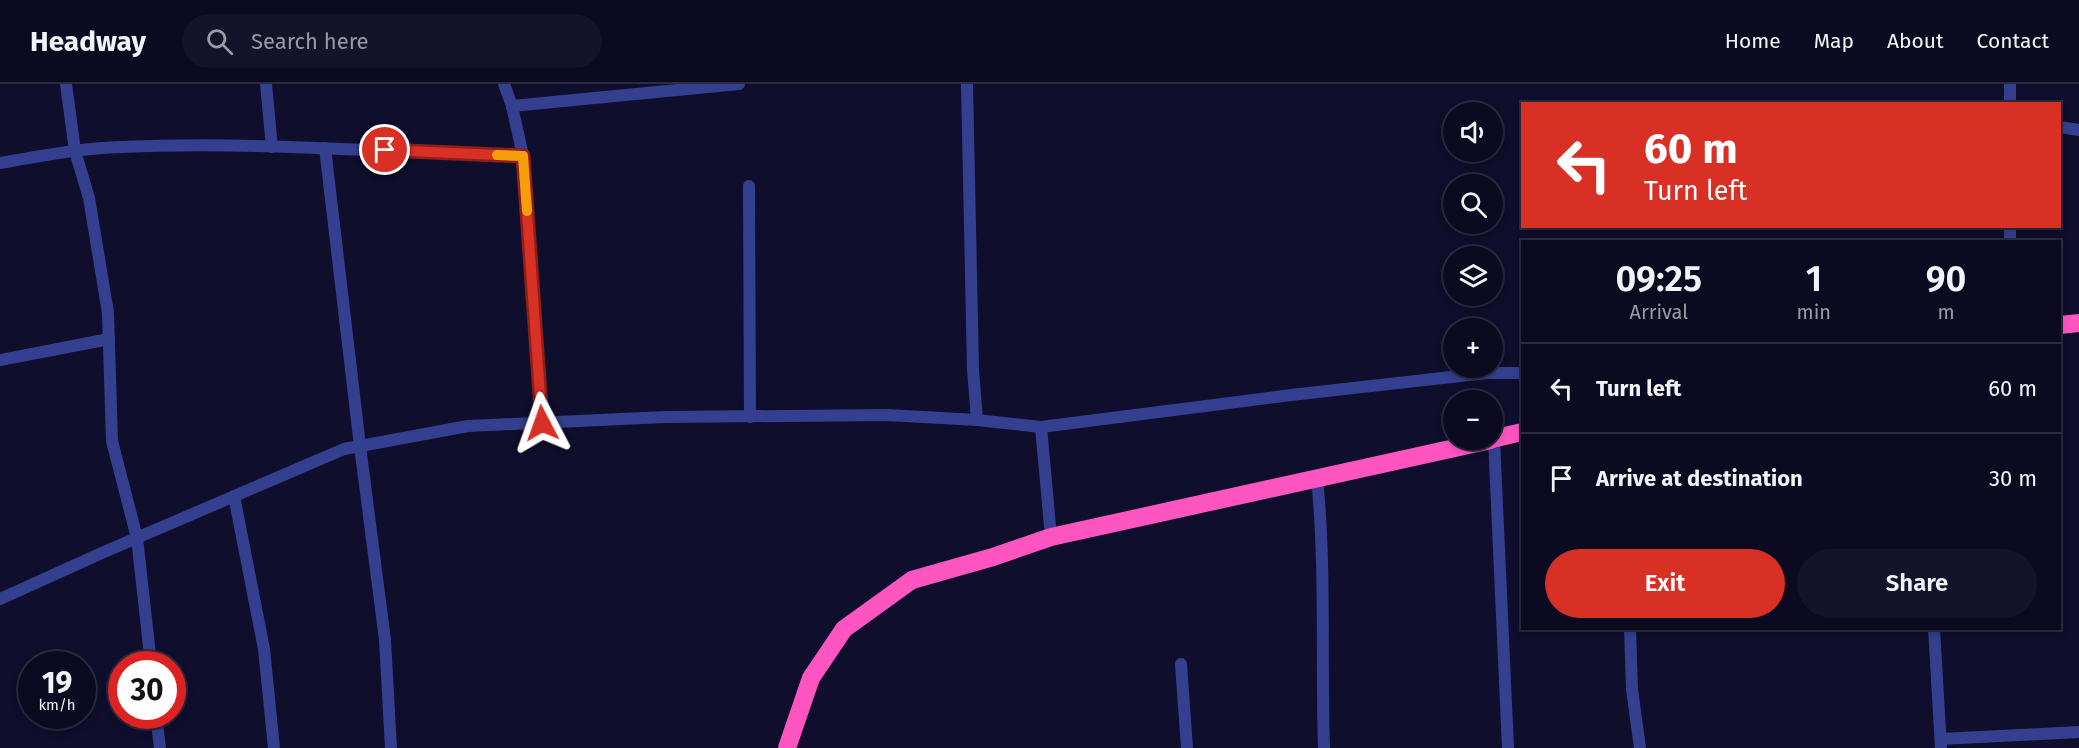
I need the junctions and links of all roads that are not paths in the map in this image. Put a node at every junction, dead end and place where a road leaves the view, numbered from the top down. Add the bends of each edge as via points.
1 (66, 84) edge
2 (266, 84) edge
3 (504, 84) edge
4 (739, 84) edge
5 (967, 84) edge
6 (2010, 84) edge
7 (717, 85) edge
8 (2010, 102) edge
9 (512, 106) junction
10 (2061, 126) edge
11 (2079, 130) edge
12 (272, 147) junction
13 (325, 148) junction
14 (75, 151) junction
15 (523, 156) junction
16 (0, 163) edge
17 (749, 186) dead end
18 (2079, 323) edge
19 (2061, 325) edge
20 (109, 339) junction
21 (0, 360) edge
22 (1521, 373) edge
23 (750, 417) junction
24 (977, 420) junction
25 (542, 423) junction
26 (1041, 427) junction
27 (1521, 432) edge
28 (1503, 436) edge
29 (360, 446) junction
30 (1443, 450) edge
31 (1493, 450) edge
32 (1317, 478) junction
33 (234, 496) junction
34 (1051, 537) junction
35 (137, 538) junction
36 (0, 599) edge
37 (1630, 630) edge
38 (1934, 630) edge
39 (150, 651) edge
40 (1181, 664) dead end
41 (158, 729) edge
42 (2079, 732) edge
43 (1941, 743) edge
44 (160, 748) edge
45 (274, 748) edge
46 (391, 748) edge
47 (787, 748) edge
48 (1187, 748) edge
49 (1324, 748) edge
50 (1508, 748) edge
51 (1640, 748) edge

1 - 14 street
2 - 12 street
3 - 9 street
4 - 7 street
5 - 24 street via 972,369
6 - 8 street
7 - 9 street
9 - 15 street
10 - 11 street
12 - 13 street
12 - 14 street via 121,147
13 - 15 street
13 - 29 street
14 - 16 street
14 - 20 street via 89,198
15 - 25 street
17 - 23 street
18 - 19 highway
20 - 21 street
20 - 35 street via 112,441
22 - 26 street via 1487,373 1291,394
23 - 24 street via 887,415
23 - 25 street
24 - 26 street
25 - 29 street via 468,426
26 - 34 street
27 - 28 highway
29 - 33 street via 344,448
29 - 46 street via 385,640
30 - 32 highway
31 - 50 street
32 - 34 highway
32 - 49 street via 1324,603
33 - 35 street
33 - 45 street via 264,649
34 - 47 highway via 912,580 844,629 811,678
35 - 36 street
35 - 39 street
37 - 51 street via 1632,689
38 - 43 street
40 - 48 street
41 - 44 street
42 - 43 street

